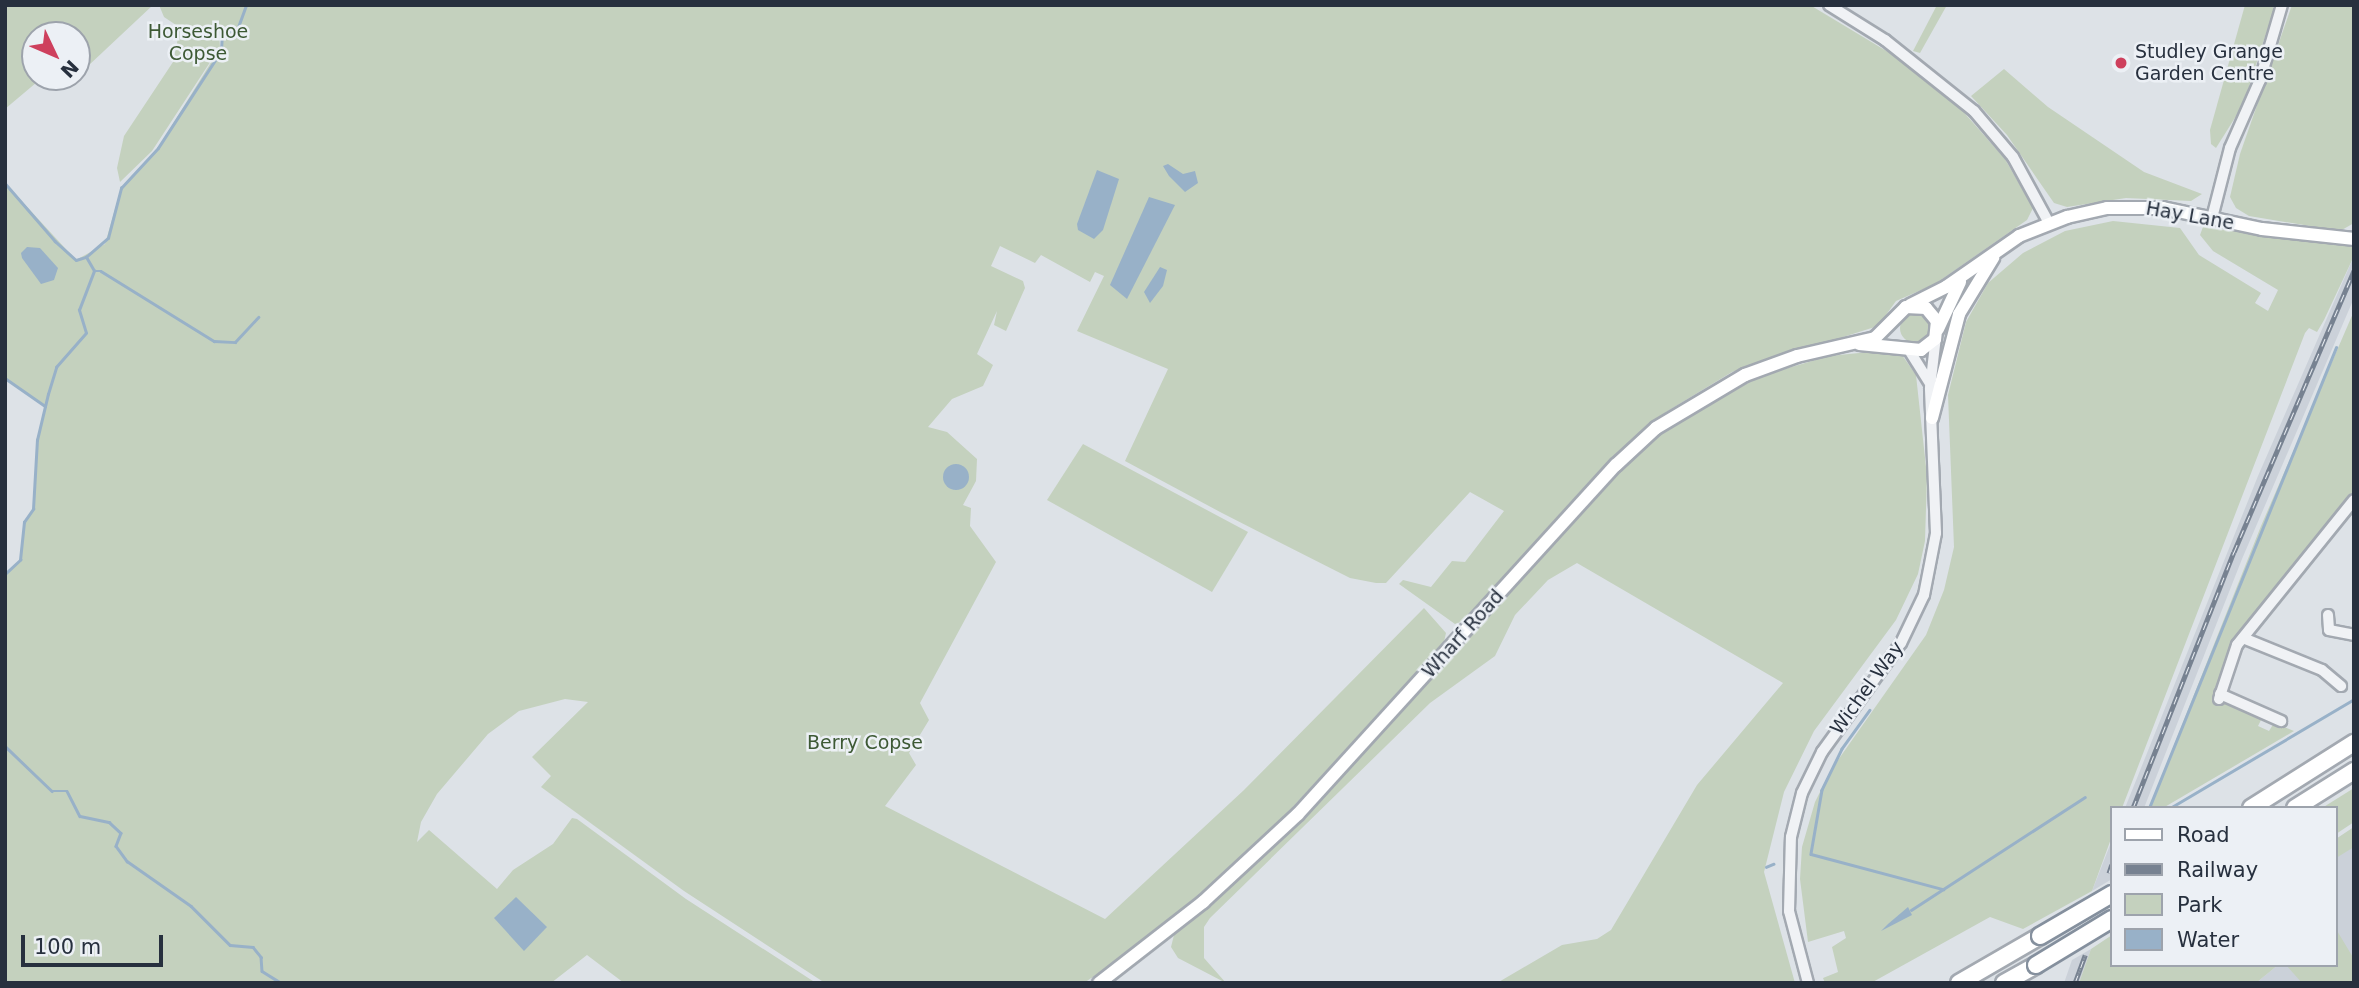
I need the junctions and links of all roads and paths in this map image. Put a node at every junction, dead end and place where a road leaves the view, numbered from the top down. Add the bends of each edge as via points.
1 (1829, 5) edge
2 (2282, 5) edge
3 (2212, 218) junction
4 (2049, 223) junction
5 (2351, 239) edge
6 (2001, 246) junction
7 (1964, 276) junction
8 (1909, 306) junction
9 (1892, 325) junction
10 (1937, 333) junction
11 (1859, 344) junction
12 (1906, 349) junction
13 (1930, 388) junction
14 (1932, 418) junction
15 (2354, 500) edge
16 (2328, 615) dead end
17 (2354, 635) edge
18 (2243, 638) junction
19 (2341, 686) dead end
20 (2281, 721) dead end
21 (2354, 744) edge
22 (2354, 771) edge
23 (2254, 806) edge
24 (2298, 806) edge
25 (2110, 895) edge
26 (2110, 920) edge
27 (1098, 983) edge
28 (1808, 983) edge
29 (1959, 983) edge
30 (2004, 983) edge

1 - 4 street via 1885,40 1974,111 2013,157
2 - 3 street via 2260,80 2230,148
3 - 4 main road, Hay Lane via 2132,207 2092,211
3 - 5 main road, Hay Lane
4 - 6 main road, Wharf Road
6 - 7 main road, Wharf Road
6 - 14 main road via 1962,307
7 - 8 main road, Wharf Road
7 - 10 main road, Wharf Road via 1949,299
8 - 9 main road, Wharf Road via 1897,314
8 - 10 main road via 1931,311
9 - 11 main road, Wharf Road
9 - 12 main road via 1895,339
10 - 12 main road via 1927,348
10 - 13 street, Wichel Way
11 - 12 main road, Wharf Road
11 - 27 main road, Wharf Road via 1797,356 1745,375 1697,400 1645,437 1298,814 1194,910
12 - 13 street, Wichel Way via 1923,367
13 - 14 street, Wichel Way
14 - 28 street, Wichel Way via 1936,533 1924,595 1901,643 1822,752 1796,816 1787,868 1789,911
15 - 18 street
16 - 17 street via 2329,630
18 - 19 street via 2322,670
18 - 20 street via 2219,696
21 - 23 highway
22 - 24 highway
25 - 29 highway, bridge
26 - 30 highway, bridge

